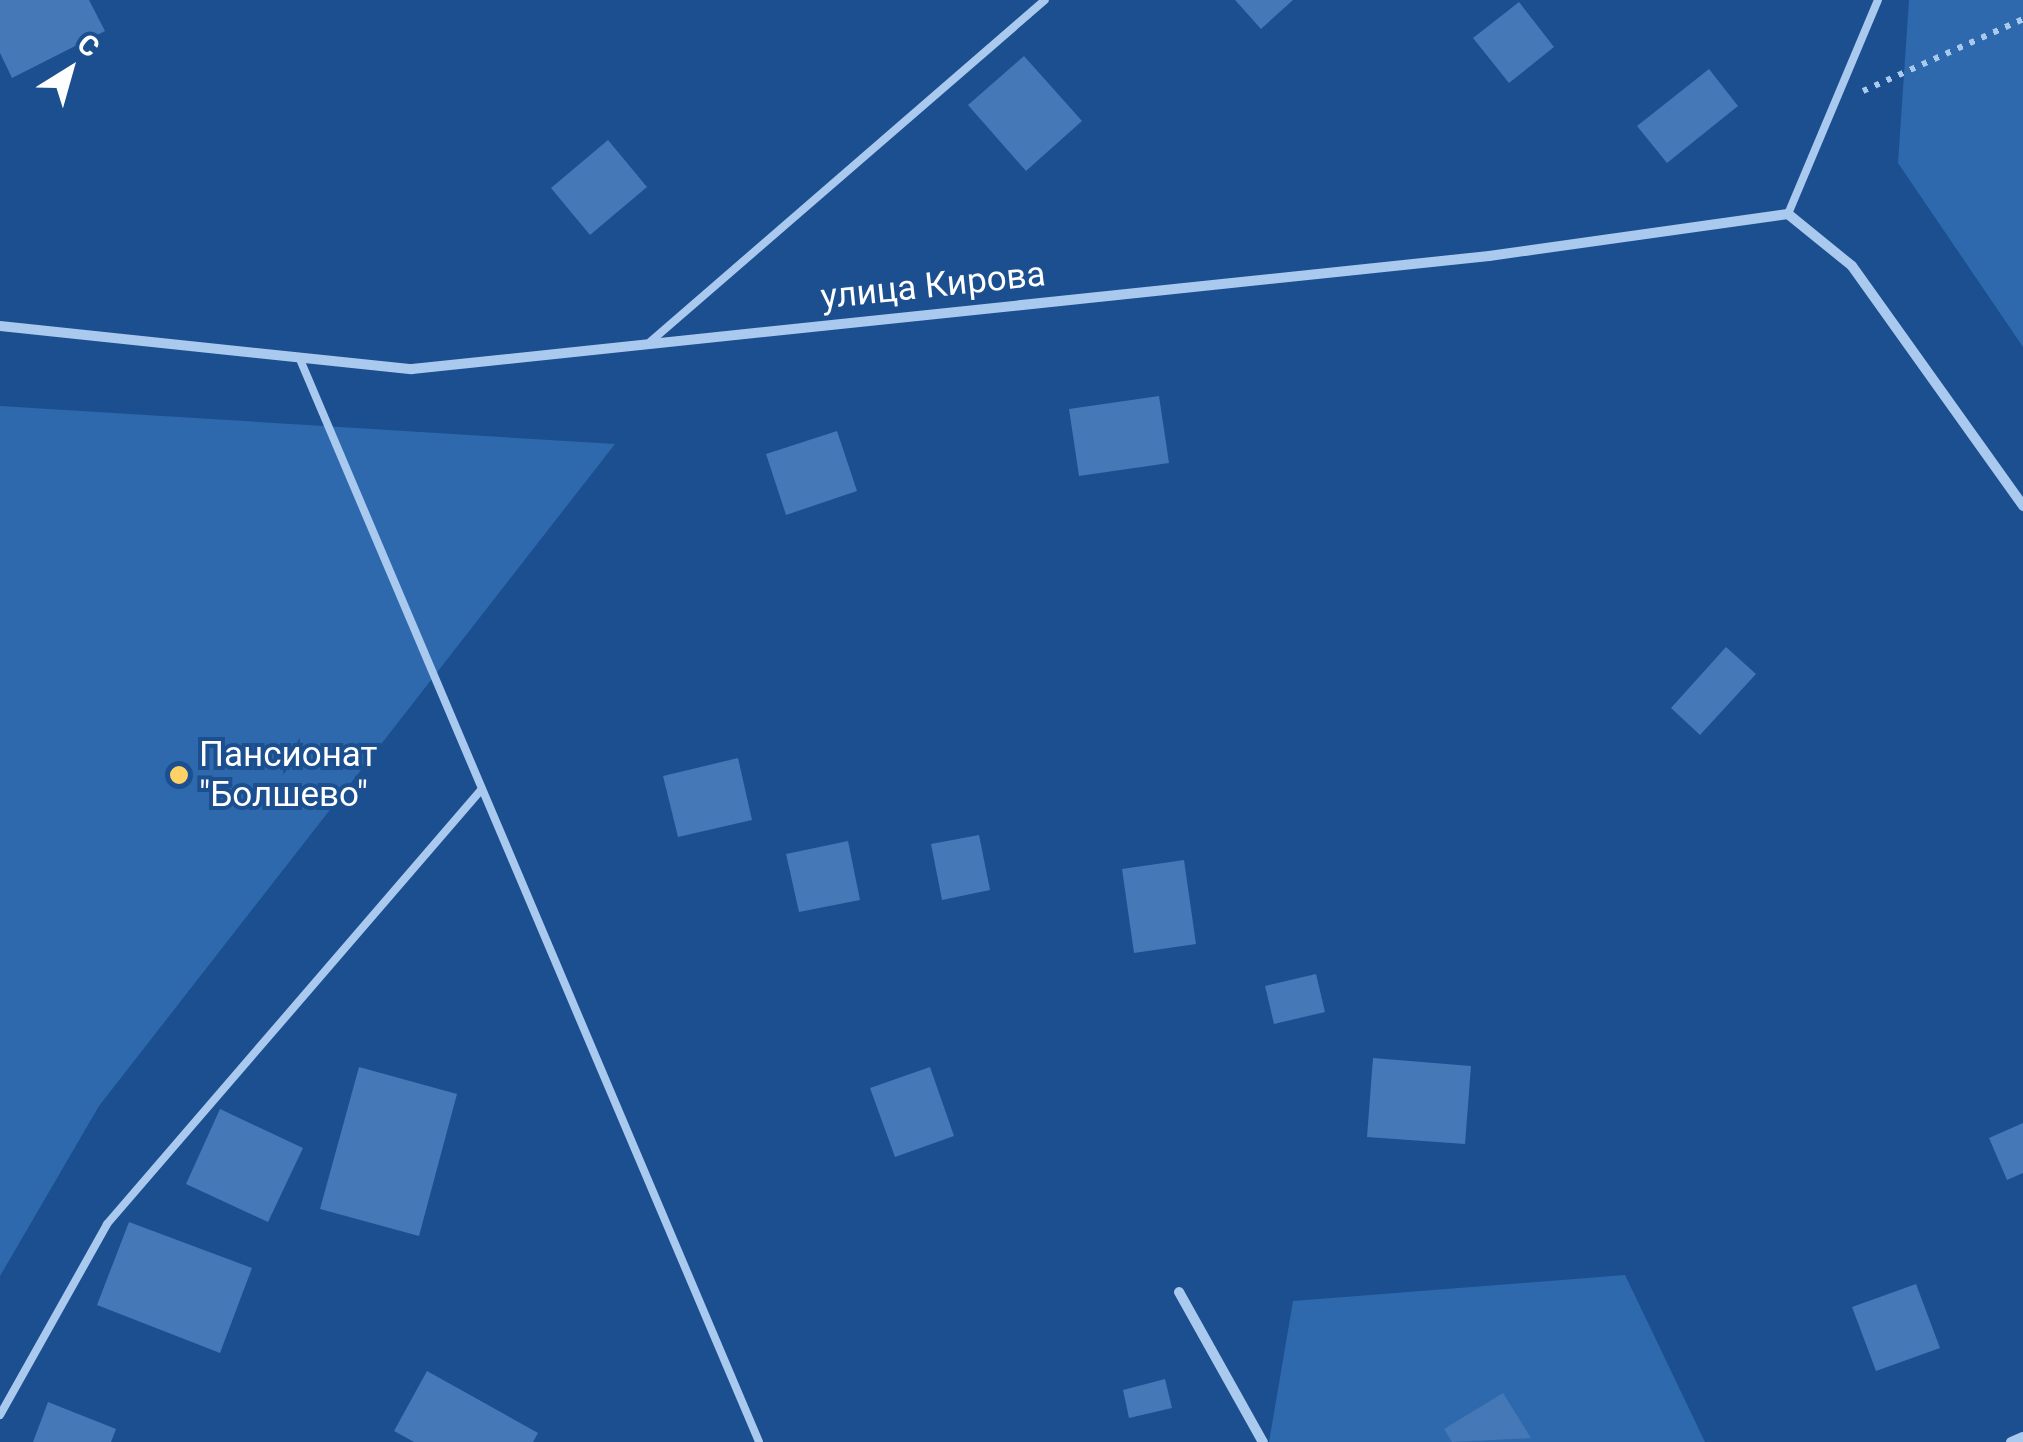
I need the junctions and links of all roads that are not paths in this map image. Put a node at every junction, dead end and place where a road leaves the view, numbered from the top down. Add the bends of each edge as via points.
1 (1044, 0) edge
2 (1878, 0) edge
3 (1788, 214) junction
4 (0, 326) edge
5 (650, 342) junction
6 (299, 357) junction
7 (2023, 506) edge
8 (482, 789) junction
9 (1180, 1292) dead end
10 (0, 1415) edge
11 (2023, 1437) edge
12 (759, 1442) edge
13 (1263, 1442) edge
14 (2011, 1442) edge

1 - 5 lane
2 - 3 lane
3 - 5 street, улица Кирова via 1489,256
3 - 7 street via 1852,266
4 - 6 street, улица Кирова
5 - 6 street, улица Кирова via 412,369
6 - 8 lane
8 - 10 lane via 107,1224
8 - 12 lane
9 - 13 street
11 - 14 street

